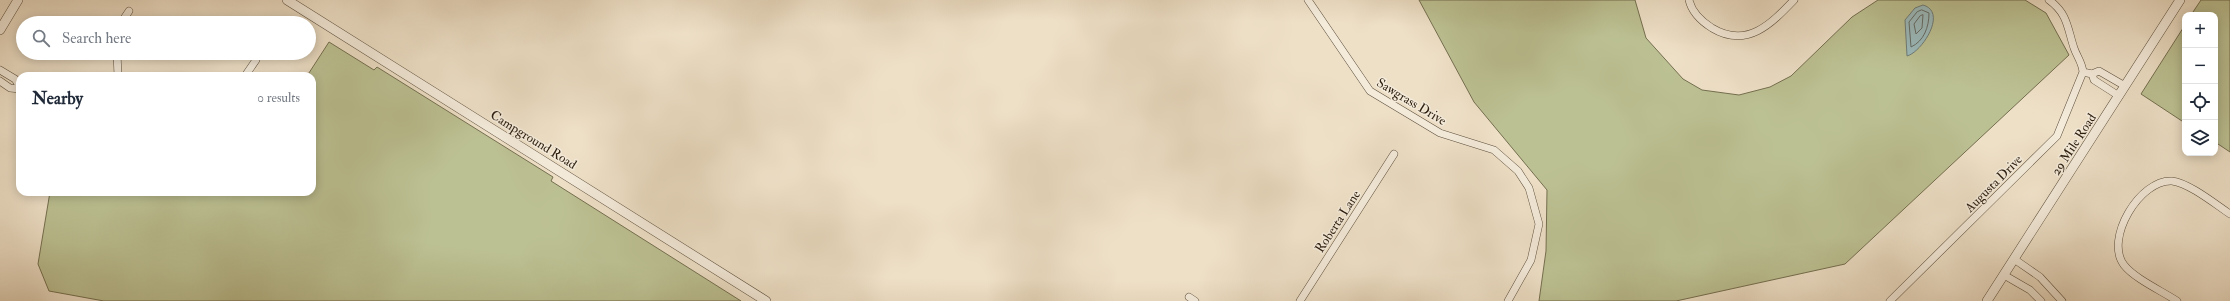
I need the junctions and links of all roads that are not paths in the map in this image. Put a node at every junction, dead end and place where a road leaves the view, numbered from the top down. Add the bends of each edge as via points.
1 (18, 0) edge
2 (287, 0) edge
3 (1308, 0) edge
4 (1689, 0) edge
5 (1794, 0) edge
6 (2049, 0) edge
7 (2180, 0) edge
8 (129, 11) dead end
9 (126, 16) edge
10 (312, 16) edge
11 (316, 18) edge
12 (0, 30) edge
13 (117, 60) edge
14 (256, 60) edge
15 (0, 70) edge
16 (118, 72) edge
17 (248, 72) edge
18 (2083, 72) junction
19 (2092, 74) junction
20 (0, 81) edge
21 (16, 81) edge
22 (2125, 86) junction
23 (16, 88) edge
24 (2119, 96) junction
25 (1394, 154) dead end
26 (2230, 214) edge
27 (2014, 259) junction
28 (2004, 275) junction
29 (766, 301) edge
30 (1300, 301) edge
31 (1508, 301) edge
32 (1890, 301) edge
33 (1987, 301) edge
34 (2041, 301) edge
35 (2062, 301) edge
36 (2177, 301) edge

1 - 12 street
2 - 10 street, Campground Road
3 - 31 street, Sawgrass Drive via 1370,91 1440,133 1494,150 1518,171 1529,188 1538,224 1531,260
4 - 5 street via 1702,22 1717,31 1736,36 1752,34 1768,26
6 - 18 street via 2064,16 2075,50 2082,62
7 - 22 street, 29 Mile Road
8 - 9 street
11 - 29 street, Campground Road
13 - 16 street
14 - 17 street
15 - 21 street
18 - 19 street
18 - 32 street, Augusta Drive via 2057,136
19 - 22 street via 2099,71
19 - 24 street via 2094,80
20 - 23 street via 10,88
22 - 24 street, 29 Mile Road
24 - 27 street, 29 Mile Road
25 - 30 street, Roberta Lane
26 - 36 street via 2186,186 2171,181 2157,184 2144,192 2132,210 2118,234 2120,257 2130,271
27 - 28 street, 29 Mile Road
27 - 35 street via 2040,276
28 - 33 street, 29 Mile Road
28 - 34 street via 2030,290

